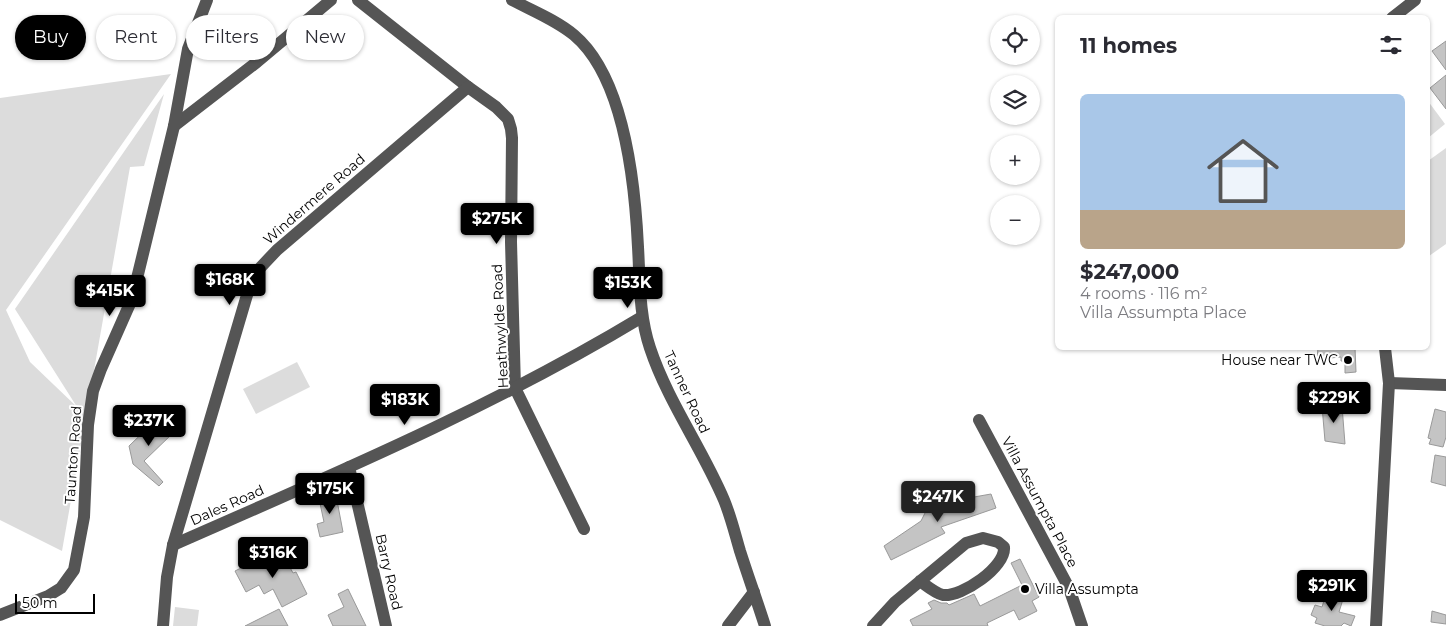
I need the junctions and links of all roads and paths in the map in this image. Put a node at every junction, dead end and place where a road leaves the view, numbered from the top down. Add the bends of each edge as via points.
1 (207, 0) edge
2 (332, 0) edge
3 (358, 0) edge
4 (512, 0) edge
5 (1415, 0) edge
6 (1396, 15) edge
7 (468, 87) junction
8 (174, 126) junction
9 (642, 317) junction
10 (1385, 350) edge
11 (1389, 384) junction
12 (1446, 385) edge
13 (515, 388) junction
14 (979, 420) dead end
15 (349, 467) junction
16 (584, 529) dead end
17 (174, 545) junction
18 (920, 580) junction
19 (754, 592) junction
20 (0, 615) edge
21 (163, 626) edge
22 (386, 626) edge
23 (728, 626) edge
24 (765, 626) edge
25 (873, 626) edge
26 (1082, 626) edge
27 (1376, 626) edge

1 - 8 street, Taunton Road via 188,49
2 - 8 street
3 - 7 street, Heathwylde Road
4 - 9 street, Tanner Road via 561,25 575,36 590,52 608,86 630,158
5 - 6 street
7 - 13 street, Heathwylde Road via 500,110 512,128
7 - 17 street, Windermere Road via 290,237 260,268 247,295
8 - 20 street, Taunton Road via 132,299 93,390 88,425 84,517 74,570 61,588 48,596
9 - 13 street, Dales Road
9 - 19 street, Tanner Road via 662,382 724,501
10 - 11 street
11 - 12 street
11 - 27 street
13 - 15 street, Dales Road
13 - 16 street, Heathwylde Road
14 - 26 street, Villa Assumpta Place via 1068,588
15 - 17 street, Dales Road
15 - 22 street, Barry Road
17 - 21 street, Windermere Road via 167,577
18 - 18 street via 966,543 982,538 998,542 1004,548 1004,555 985,577 956,593 941,594
18 - 25 street
19 - 23 street
19 - 24 street, Tanner Road

